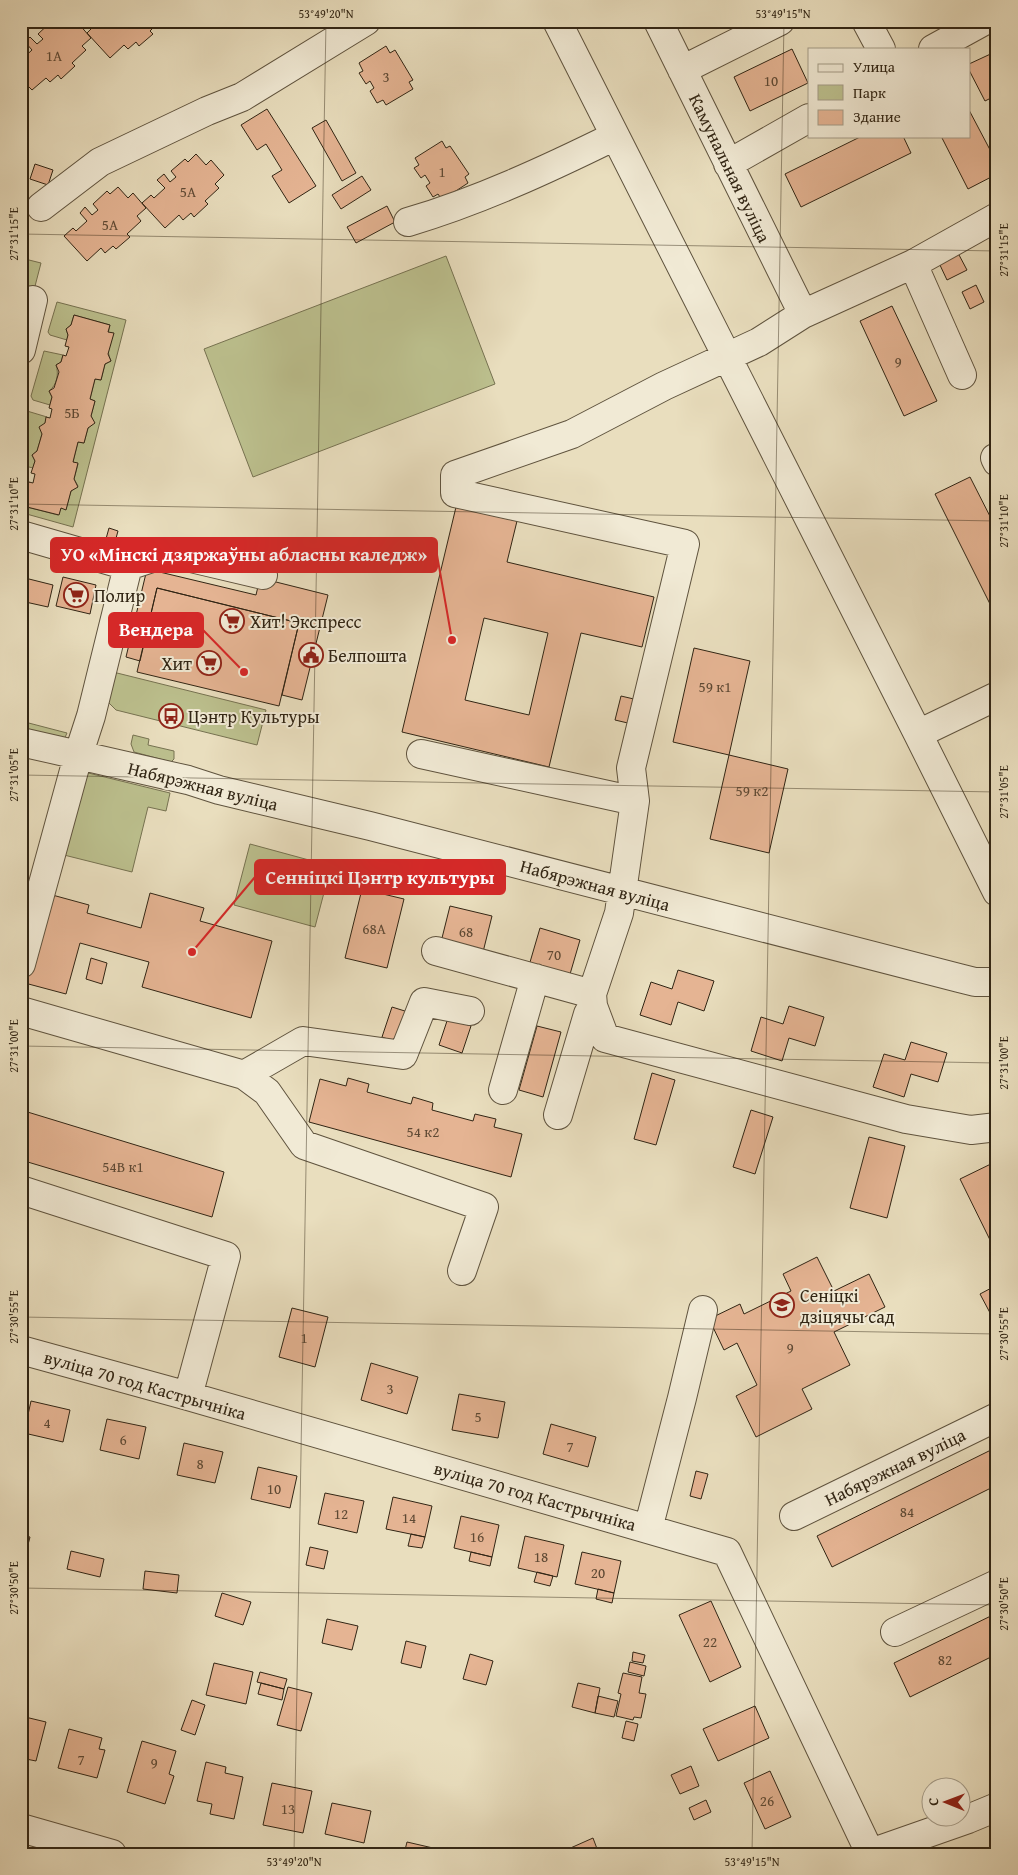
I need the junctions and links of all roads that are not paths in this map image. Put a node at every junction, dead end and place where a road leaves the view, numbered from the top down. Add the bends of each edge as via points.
1 (366, 21) edge
2 (557, 21) edge
3 (658, 21) edge
4 (780, 21) edge
5 (866, 21) edge
6 (984, 21) edge
7 (880, 48) edge
8 (935, 48) edge
9 (682, 70) junction
10 (808, 119) edge
11 (615, 136) junction
12 (728, 164) junction
13 (41, 207) dead end
14 (997, 217) edge
15 (408, 222) dead end
16 (913, 264) junction
17 (34, 300) dead end
18 (803, 314) junction
19 (21, 350) edge
20 (727, 356) junction
21 (962, 375) dead end
22 (21, 535) edge
23 (128, 566) junction
24 (263, 574) dead end
25 (995, 697) edge
26 (918, 734) junction
27 (21, 742) edge
28 (421, 754) dead end
29 (78, 756) junction
30 (635, 801) junction
31 (997, 892) edge
32 (622, 893) junction
33 (30, 898) edge
34 (436, 951) dead end
35 (21, 964) edge
36 (535, 978) junction
37 (996, 982) edge
38 (592, 1000) junction
39 (21, 1011) edge
40 (470, 1011) dead end
41 (244, 1075) junction
42 (503, 1090) dead end
43 (558, 1115) dead end
44 (997, 1127) edge
45 (21, 1190) edge
46 (462, 1271) dead end
47 (703, 1310) dead end
48 (21, 1350) edge
49 (188, 1396) junction
50 (997, 1417) edge
51 (794, 1516) dead end
52 (648, 1529) junction
53 (997, 1584) edge
54 (895, 1632) dead end
55 (997, 1807) edge
56 (21, 1828) edge
57 (869, 1853) edge
58 (112, 1854) edge

1 - 13 street via 242,97 100,162
2 - 11 street
3 - 9 street, Камунальная вуліца
4 - 9 street
5 - 7 street
6 - 8 street
9 - 12 street, Камунальная вуліца
10 - 12 street
11 - 15 street via 564,161
11 - 20 street
12 - 18 street, Камунальная вуліца
14 - 16 street
16 - 18 street
16 - 21 street
17 - 19 street
18 - 20 street via 759,342
20 - 26 street
20 - 30 street via 572,434 456,475 455,493 685,544 631,768
22 - 23 street
23 - 24 street via 174,554
23 - 29 street
25 - 26 street
26 - 31 street
27 - 29 street, Набярэжная вуліца
28 - 30 street
29 - 32 street, Набярэжная вуліца via 188,780
29 - 33 street
30 - 32 street
32 - 37 street, Набярэжная вуліца via 974,982
32 - 38 street via 619,913
33 - 35 street
34 - 36 street
36 - 38 street
36 - 42 street
38 - 43 street
38 - 44 street via 605,1038 906,1119 971,1130
39 - 41 street
40 - 41 street via 424,1002 403,1055 303,1041
41 - 46 street via 267,1092 304,1145 484,1207
45 - 49 street via 226,1256
47 - 52 street
48 - 49 street, вуліца 70 год Кастрычніка
49 - 52 street, вуліца 70 год Кастрычніка
50 - 51 street, Набярэжная вуліца
52 - 57 street, вуліца 70 год Кастрычніка via 727,1552
53 - 54 street
55 - 57 street
56 - 58 street

